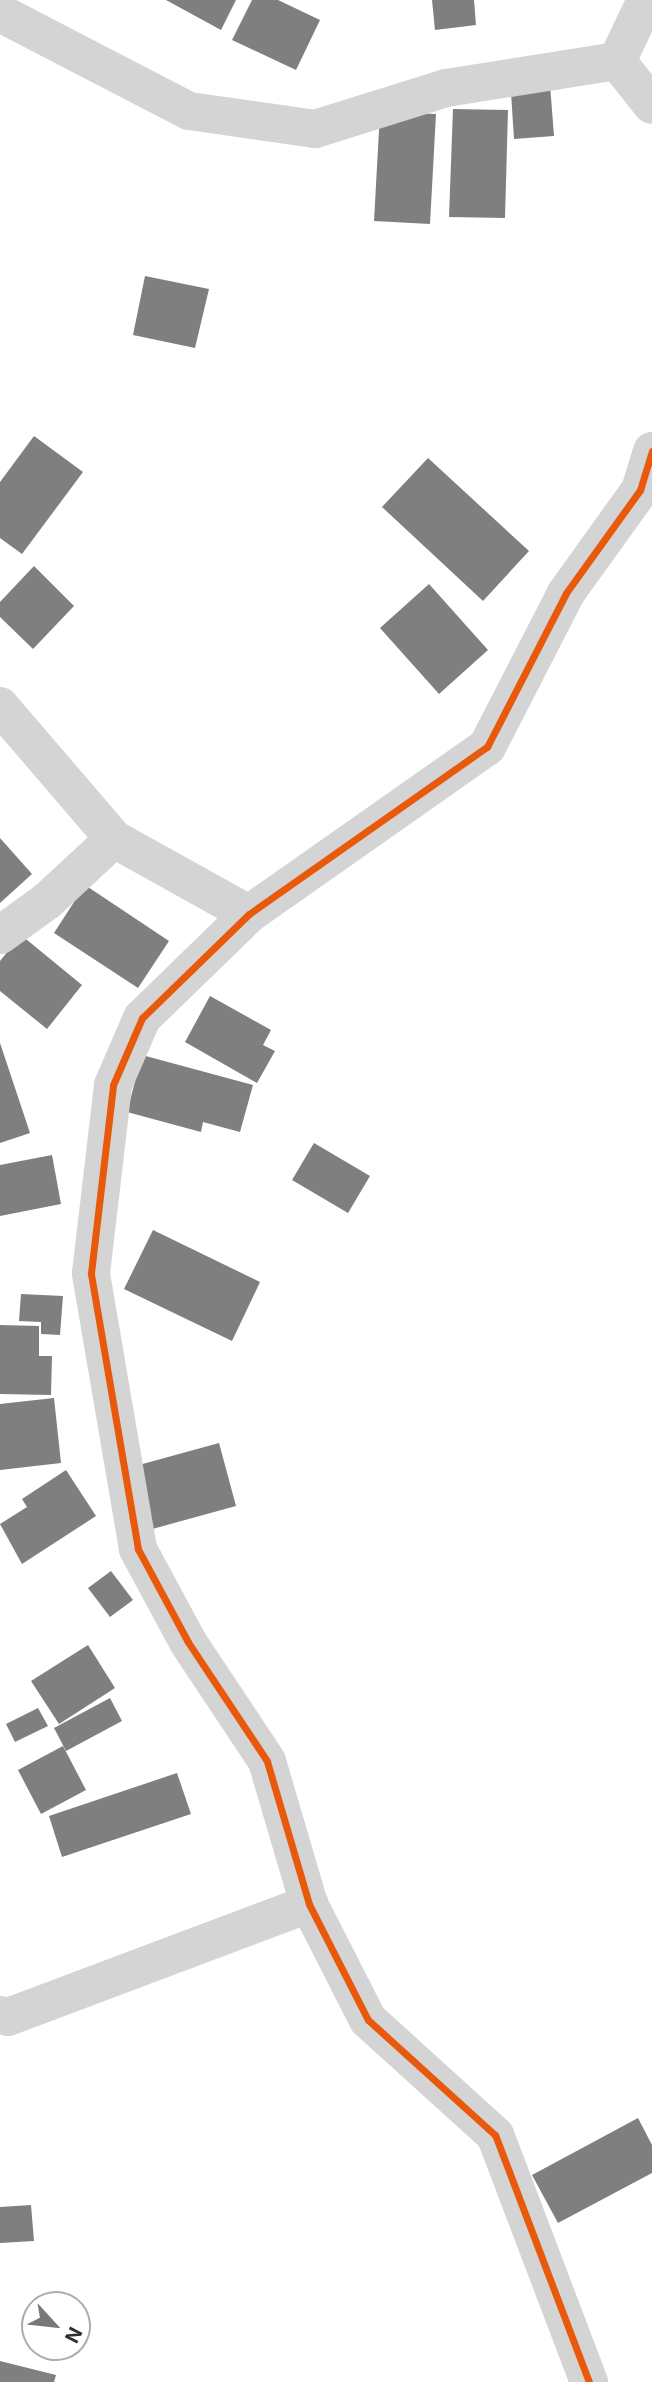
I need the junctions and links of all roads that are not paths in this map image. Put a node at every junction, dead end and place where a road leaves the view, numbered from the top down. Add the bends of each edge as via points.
1 (646, 0) edge
2 (0, 13) edge
3 (617, 61) junction
4 (652, 105) edge
5 (652, 451) edge
6 (0, 706) edge
7 (114, 839) junction
8 (249, 914) junction
9 (0, 935) edge
10 (309, 1904) junction
11 (0, 2015) edge
12 (589, 2382) edge

1 - 3 street
2 - 3 street via 189,111 314,129 446,88
3 - 4 street
5 - 8 street via 640,490 566,593 487,747
6 - 7 street
7 - 8 street
7 - 9 street via 47,901
8 - 10 street via 142,1018 113,1084 91,1273 138,1549 188,1642 267,1761
10 - 11 street via 8,2017
10 - 12 street via 368,2020 495,2135

